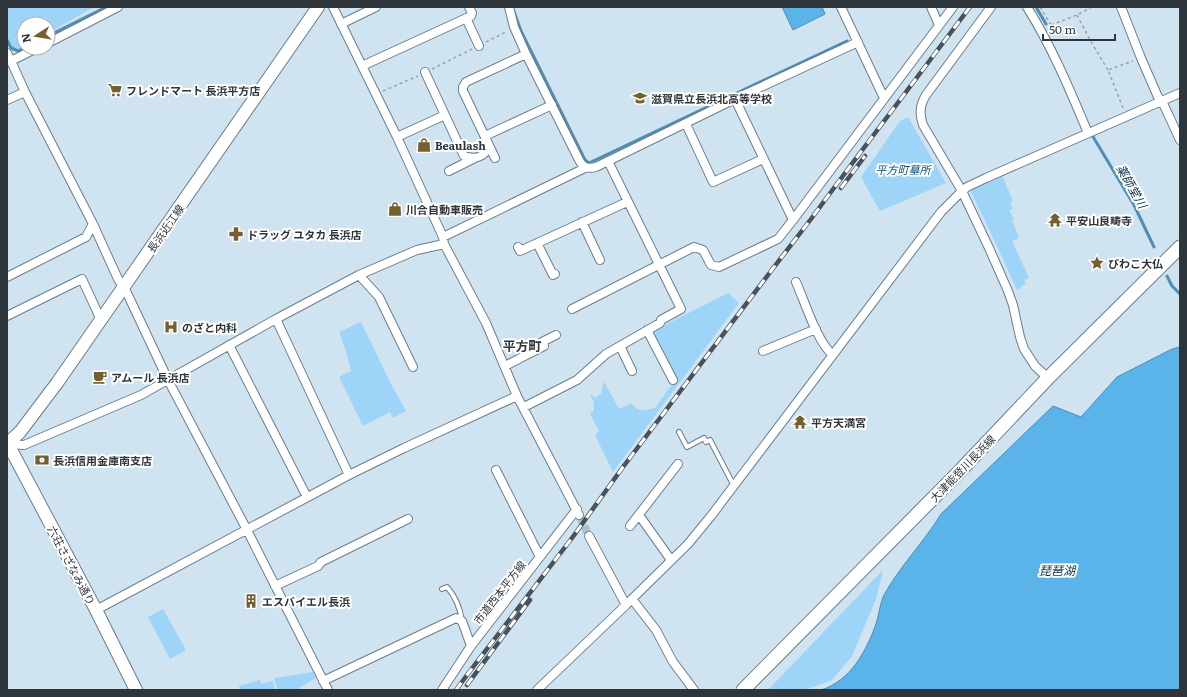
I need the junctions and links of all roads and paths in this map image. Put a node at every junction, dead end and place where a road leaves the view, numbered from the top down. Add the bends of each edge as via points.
1 (118, 7) edge
2 (318, 7) edge
3 (333, 7) edge
4 (376, 7) edge
5 (469, 7) edge
6 (509, 7) edge
7 (842, 7) edge
8 (931, 7) edge
9 (952, 7) edge
10 (991, 7) edge
11 (1027, 7) edge
12 (1092, 7) edge
13 (1121, 7) edge
14 (1077, 15) junction
15 (466, 18) junction
16 (341, 24) junction
17 (939, 25) junction
18 (1051, 25) dead end
19 (514, 27) junction
20 (56, 39) edge
21 (858, 42) junction
22 (479, 46) junction
23 (7, 53) edge
24 (526, 54) junction
25 (21, 56) edge
26 (1141, 58) junction
27 (11, 61) junction
28 (362, 66) junction
29 (1108, 70) junction
30 (425, 72) junction
31 (25, 92) junction
32 (1180, 93) edge
33 (376, 95) junction
34 (884, 98) junction
35 (735, 99) junction
36 (7, 100) edge
37 (1162, 101) junction
38 (552, 105) junction
39 (445, 115) junction
40 (1127, 116) junction
41 (686, 124) junction
42 (1088, 133) junction
43 (485, 136) junction
44 (397, 137) junction
45 (1180, 140) edge
46 (489, 146) junction
47 (475, 158) junction
48 (495, 158) dead end
49 (763, 159) junction
50 (608, 161) junction
51 (585, 168) junction
52 (449, 171) dead end
53 (962, 191) junction
54 (627, 202) junction
55 (793, 220) junction
56 (582, 222) junction
57 (93, 224) junction
58 (444, 240) junction
59 (537, 243) junction
60 (1180, 247) edge
61 (518, 248) dead end
62 (600, 260) dead end
63 (659, 265) junction
64 (555, 274) dead end
65 (359, 275) junction
66 (7, 277) edge
67 (796, 282) dead end
68 (124, 288) junction
69 (572, 308) dead end
70 (7, 316) edge
71 (276, 319) junction
72 (101, 320) junction
73 (816, 329) junction
74 (647, 330) junction
75 (556, 335) dead end
76 (229, 346) junction
77 (620, 346) junction
78 (763, 351) dead end
79 (833, 355) junction
80 (504, 366) junction
81 (413, 367) dead end
82 (632, 371) dead end
83 (1048, 378) junction
84 (168, 380) junction
85 (672, 380) dead end
86 (517, 396) junction
87 (524, 407) junction
88 (679, 432) dead end
89 (7, 443) edge
90 (678, 464) dead end
91 (496, 470) dead end
92 (349, 475) junction
93 (734, 486) junction
94 (307, 497) junction
95 (639, 515) junction
96 (408, 519) dead end
97 (630, 526) dead end
98 (246, 530) junction
99 (589, 536) tunnel mouth
100 (540, 557) junction
101 (671, 560) junction
102 (275, 586) junction
103 (442, 589) dead end
104 (629, 602) junction
105 (96, 610) junction
106 (462, 621) junction
107 (471, 646) junction
108 (323, 681) junction
109 (136, 690) edge
110 (328, 690) edge
111 (442, 690) edge
112 (537, 690) edge
113 (694, 690) edge
114 (743, 690) edge

1 - 20 street
2 - 68 main road, 長浜近江線
3 - 16 street
4 - 16 street
5 - 15 street via 472,13
6 - 19 street
7 - 21 street
8 - 17 street
9 - 17 street
10 - 53 street via 926,95 920,109 923,125
11 - 42 street via 1046,40
12 - 14 path
13 - 26 street
14 - 18 path
14 - 29 path
15 - 22 street
15 - 28 street
16 - 28 street
17 - 34 street
19 - 22 path
19 - 24 street
21 - 34 street
21 - 35 street
22 - 30 path
23 - 27 street
24 - 38 street
24 - 43 street via 463,85 463,91
25 - 27 street
26 - 29 path
26 - 37 street
27 - 31 street
28 - 33 street
29 - 40 path
30 - 33 path
30 - 39 street
31 - 36 street
31 - 57 street
32 - 37 street
33 - 44 street
34 - 55 street
35 - 41 street
35 - 49 street
37 - 40 street
37 - 45 street
38 - 43 street
38 - 51 street via 578,160
39 - 44 street
39 - 47 street via 464,156
40 - 42 street
41 - 49 street via 713,182
41 - 50 street
42 - 53 street
43 - 46 street
44 - 58 street
46 - 47 street via 483,155
46 - 48 street
47 - 52 street
49 - 55 street
50 - 51 street via 596,167
50 - 54 street
51 - 58 street
53 - 79 street via 933,222
53 - 83 street via 1006,284 1024,349 1035,366
54 - 56 street
54 - 63 street
55 - 63 street via 778,239 719,267 711,265 703,250 694,247
56 - 59 street
56 - 62 street
57 - 66 street via 86,237
57 - 68 street
58 - 65 street
58 - 80 street
59 - 61 street via 520,251
59 - 64 street via 552,275
60 - 83 main road, 大津能登川長浜線
63 - 69 street
63 - 74 street via 681,310
65 - 71 street
65 - 81 street via 379,296
67 - 73 street
68 - 72 main road, 長浜近江線
68 - 84 street
70 - 72 street via 82,279
71 - 76 street
71 - 92 street
72 - 89 main road, 長浜近江線 via 20,432
73 - 78 street
73 - 79 street via 827,350
74 - 77 street
74 - 85 street
75 - 80 street via 542,342 544,346
76 - 84 street
76 - 94 street
77 - 82 street
77 - 87 street via 606,354 577,380
79 - 93 street
80 - 86 street
83 - 114 main road, 大津能登川長浜線 via 959,472
84 - 89 street via 141,395 32,442 24,445
84 - 98 street
86 - 87 street
86 - 92 street
87 - 100 street, 市道西本平方線 via 578,512
88 - 93 lane via 687,447 704,438 706,442 710,440
89 - 105 main road, 六荘さざなみ通り
90 - 95 street
91 - 100 street
92 - 94 street
93 - 101 street via 691,540
94 - 98 street
95 - 97 street
95 - 101 street
96 - 102 street
98 - 102 street
98 - 105 street
99 - 104 street
100 - 107 street, 市道西本平方線
101 - 104 street
102 - 108 street
103 - 106 lane via 447,587 454,596
104 - 112 street
104 - 113 street via 656,630
105 - 109 main road, 六荘さざなみ通り
106 - 107 street
106 - 108 street via 456,618
107 - 111 street, 市道西本平方線
108 - 110 street

